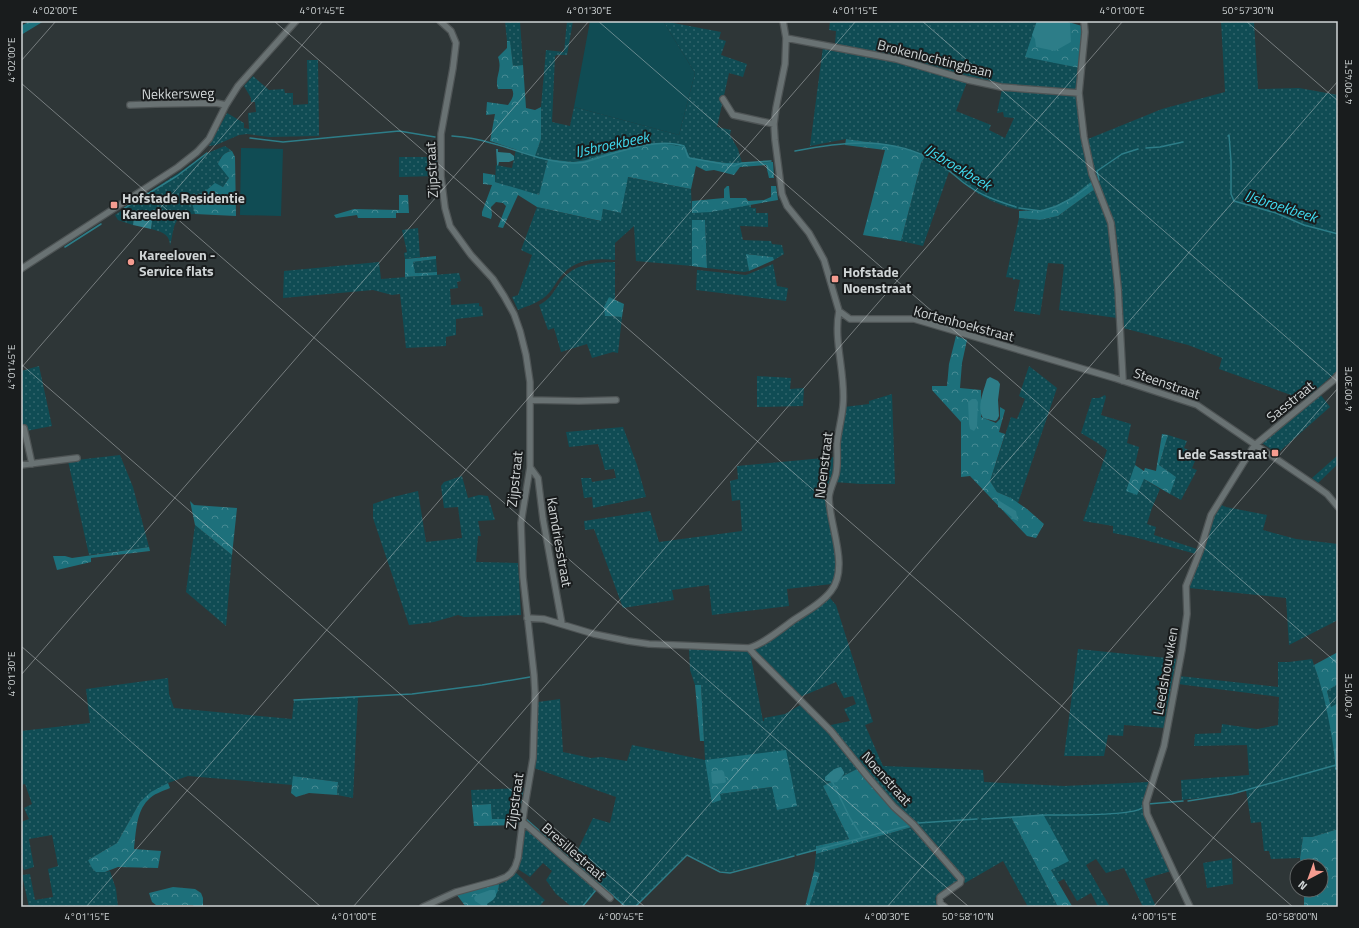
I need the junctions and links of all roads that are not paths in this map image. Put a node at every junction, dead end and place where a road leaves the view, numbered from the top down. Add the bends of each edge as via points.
1 (296, 21) edge
2 (440, 21) edge
3 (783, 21) edge
4 (1084, 21) edge
5 (786, 38) junction
6 (1079, 93) junction
7 (723, 99) dead end
8 (226, 105) junction
9 (130, 106) dead end
10 (774, 124) junction
11 (21, 269) edge
12 (839, 311) junction
13 (1338, 375) edge
14 (1123, 381) junction
15 (530, 400) junction
16 (616, 400) dead end
17 (24, 428) dead end
18 (1256, 444) junction
19 (77, 458) dead end
20 (32, 464) junction
21 (21, 465) edge
22 (530, 467) junction
23 (1338, 508) edge
24 (527, 618) junction
25 (562, 624) junction
26 (749, 648) junction
27 (523, 822) junction
28 (610, 898) dead end
29 (423, 907) edge
30 (945, 907) edge
31 (1190, 907) edge

1 - 8 street via 246,77
2 - 15 street, Zijpstraat via 451,31 456,42 441,134 441,176 445,208 450,226 493,279 514,314 526,355
3 - 5 street
4 - 6 street
5 - 6 street, Brokenlochtingbaan via 896,59 1001,87
5 - 10 street via 785,64
6 - 14 street via 1084,137 1092,174 1112,230
7 - 10 street via 733,115
8 - 9 street, Nekkersweg via 216,103
8 - 11 street via 209,139 197,152
10 - 12 street via 782,194 787,206 809,233 824,260
12 - 14 street, Kortenhoekstraat via 850,318 914,319
12 - 26 street, Noenstraat via 837,323 843,403 836,475 830,490 829,504 838,556 837,579 835,586 822,600
13 - 18 street, Sasstraat
14 - 18 street, Steenstraat via 1197,405
15 - 16 street
15 - 22 street, Zijpstraat
17 - 20 street
18 - 23 street, Steenstraat via 1327,494
18 - 31 street, Leedshouwken via 1211,515 1186,586 1187,614 1176,686 1164,746 1146,803 1147,814
19 - 20 street
20 - 21 street
22 - 24 street, Zijpstraat via 521,522
22 - 25 street, Kamdriesstraat via 538,478
24 - 25 street
24 - 27 street, Zijpstraat via 535,693 533,758
25 - 26 street via 594,634 649,644
26 - 30 street, Noenstraat via 829,728 894,807 913,824 961,879 960,883 940,898 940,903
27 - 28 street, Bresillestraat
27 - 29 street, Zijpstraat via 518,858 511,873 496,881 456,892

